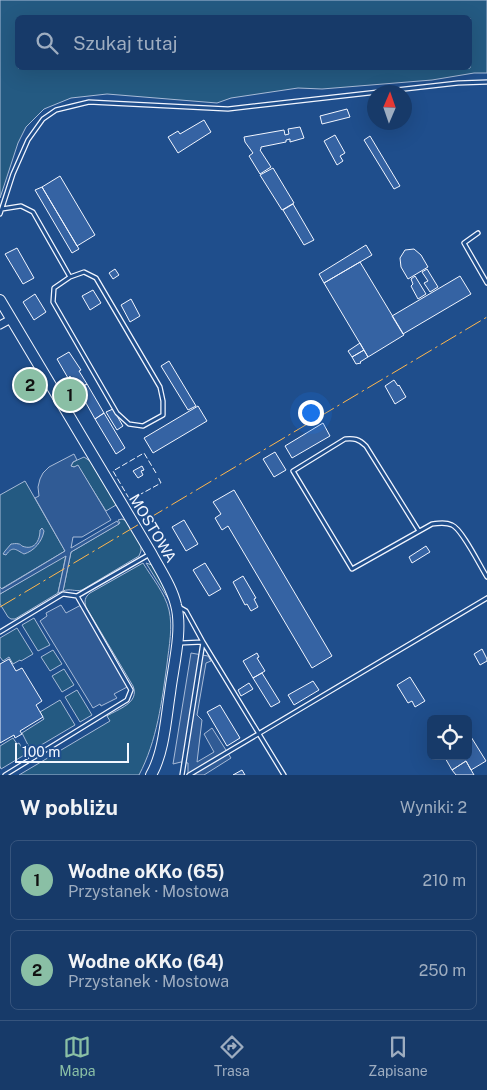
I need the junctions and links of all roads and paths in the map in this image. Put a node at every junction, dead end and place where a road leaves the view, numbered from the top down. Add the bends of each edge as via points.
1 (487, 82) edge
2 (2, 209) junction
3 (0, 214) edge
4 (478, 233) dead end
5 (70, 277) junction
6 (487, 283) edge
7 (0, 300) edge
8 (11, 319) junction
9 (0, 325) edge
10 (419, 531) junction
11 (151, 554) junction
12 (487, 577) edge
13 (77, 596) junction
14 (487, 598) edge
15 (176, 606) junction
16 (0, 632) edge
17 (203, 642) junction
18 (177, 644) junction
19 (260, 733) junction
20 (5, 775) edge
21 (154, 775) edge
22 (182, 775) edge
23 (189, 775) edge
24 (284, 775) edge

1 - 2 lane via 228,109 89,102 56,110 43,119 28,140
2 - 3 lane
2 - 5 lane via 21,206 33,212
4 - 6 lane via 464,243
5 - 5 lane via 54,288 53,302 117,413 129,424 143,426 163,415 160,387 96,278 84,272
7 - 8 street, MOSTOWA
8 - 9 street
8 - 11 street, MOSTOWA
10 - 10 lane via 352,569 293,471 345,439 360,440
10 - 12 lane via 432,524 453,525 461,532
11 - 13 lane
11 - 15 street, MOSTOWA via 165,577
13 - 16 lane via 63,594
13 - 20 lane via 131,690 127,700
14 - 19 lane
15 - 17 lane via 186,610
15 - 18 street, MOSTOWA
17 - 18 lane
17 - 19 lane
17 - 22 lane
18 - 21 street, MOSTOWA
19 - 23 lane
19 - 24 lane

